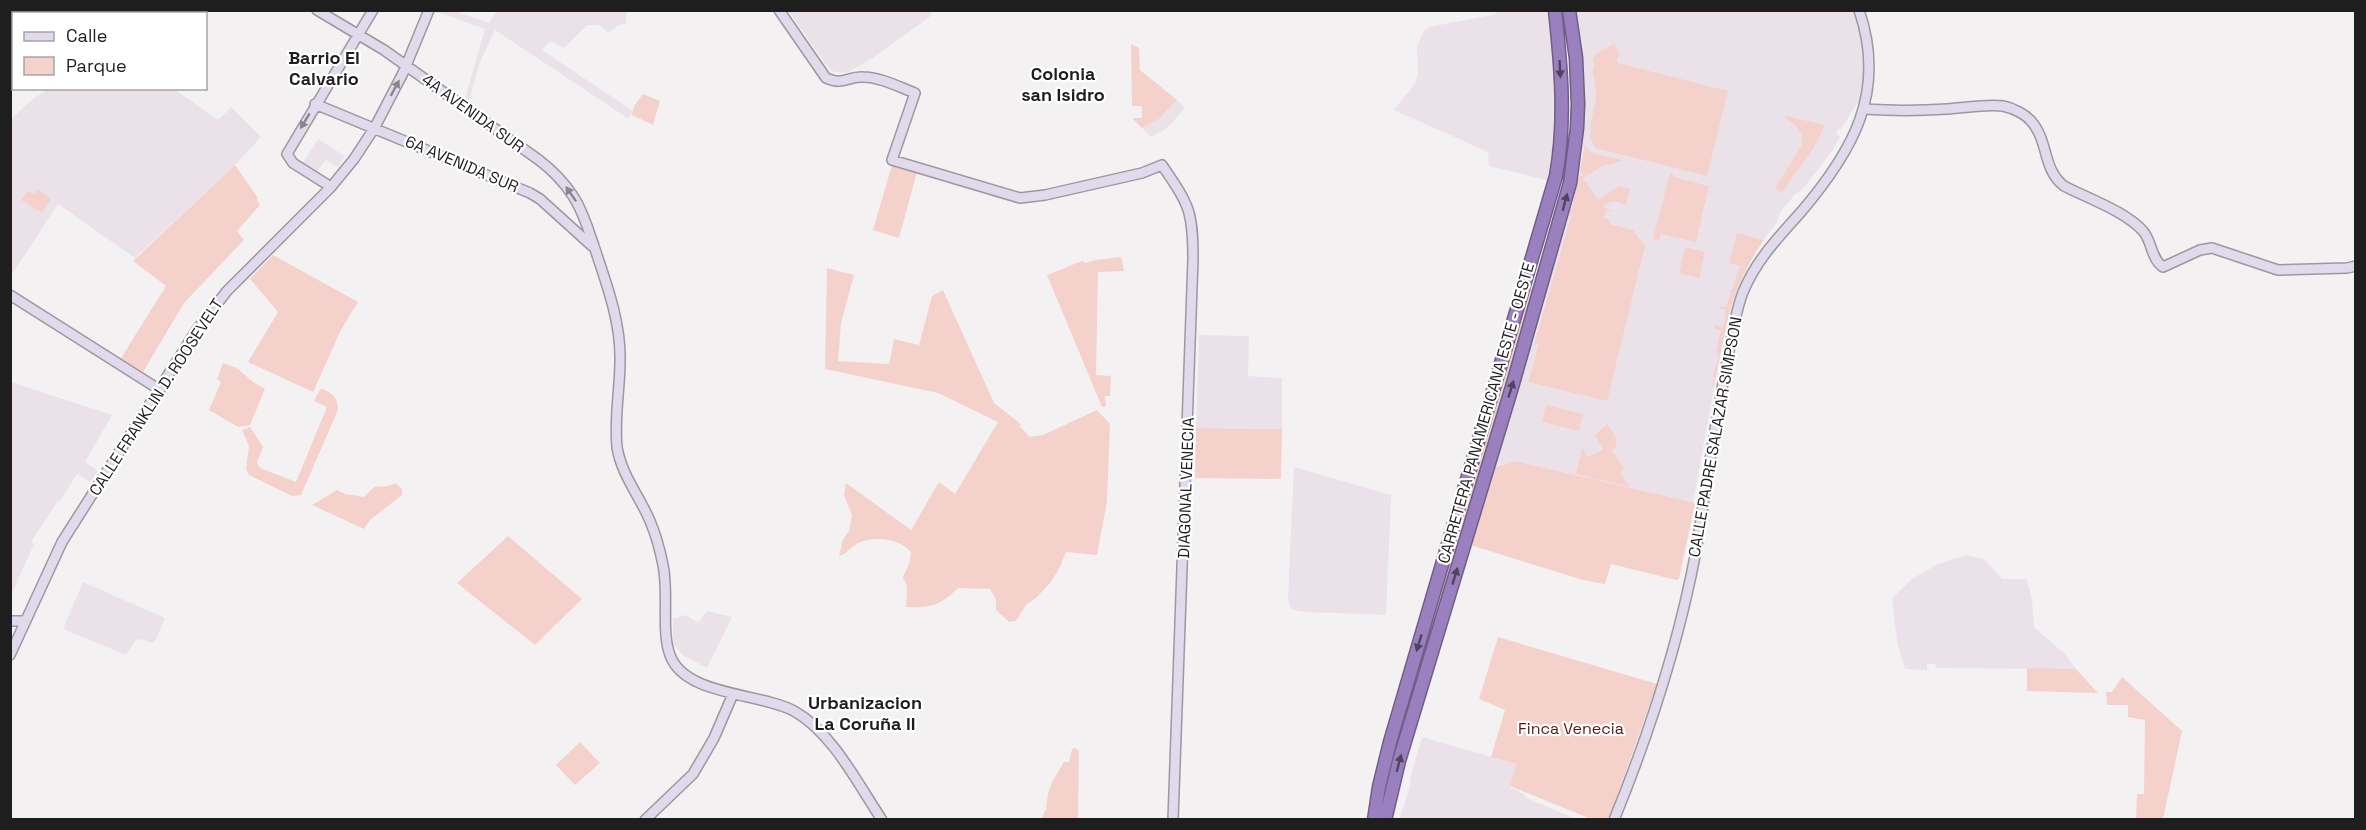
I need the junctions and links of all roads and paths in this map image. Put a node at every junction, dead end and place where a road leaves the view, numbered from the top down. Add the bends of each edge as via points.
1 (317, 10) edge
2 (373, 10) edge
3 (429, 10) edge
4 (780, 10) edge
5 (1555, 10) edge
6 (1569, 10) edge
7 (1859, 10) edge
8 (358, 36) junction
9 (407, 65) junction
10 (315, 104) junction
11 (1864, 109) junction
12 (375, 127) junction
13 (331, 187) junction
14 (583, 215) junction
15 (572, 228) junction
16 (594, 247) junction
17 (1531, 265) junction
18 (2355, 266) edge
19 (1546, 268) junction
20 (1524, 289) junction
21 (1539, 293) junction
22 (10, 296) edge
23 (159, 390) junction
24 (1434, 593) junction
25 (1426, 620) junction
26 (10, 621) edge
27 (25, 621) junction
28 (1441, 623) junction
29 (10, 655) edge
30 (1424, 680) junction
31 (733, 694) junction
32 (645, 819) edge
33 (882, 819) edge
34 (1173, 819) edge
35 (1372, 819) edge
36 (1385, 819) edge
37 (1614, 819) edge

1 - 8 main road, 4A AVENIDA SUR
2 - 8 main road
3 - 9 main road, CALLE FRANKLIN D. ROOSEVELT
4 - 34 main road, DIAGONAL VENECIA via 826,78 841,82 869,77 915,93 892,160 1020,198 1142,173 1162,165 1188,204 1193,227
5 -> 17 highway, CARRETERA PANAMERICANA ESTE - OESTE via 1561,139 1556,176
19 -> 6 highway, CARRETERA PANAMERICANA ESTE - OESTE via 1570,183 1577,128 1576,58
7 - 11 main road, CALLE PADRE SALAZAR SIMPSON via 1870,55
8 - 9 main road, 4A AVENIDA SUR
8 - 10 main road
12 -> 9 main road, CALLE FRANKLIN D. ROOSEVELT
14 -> 9 main road, 4A AVENIDA SUR via 553,171
10 - 12 main road, 6A AVENIDA SUR
10 -> 13 main road via 287,154
11 - 18 main road via 1899,112 2000,106 2023,114 2041,135 2055,177 2064,186 2134,223 2147,236 2156,262 2163,267 2212,248 2278,270
11 - 37 main road, CALLE PADRE SALAZAR SIMPSON via 1840,161 1766,250 1741,298 1683,604 1650,721
12 - 13 main road, CALLE FRANKLIN D. ROOSEVELT
12 - 15 main road, 6A AVENIDA SUR via 530,193
13 - 23 main road, CALLE FRANKLIN D. ROOSEVELT via 227,291
14 - 15 main road via 582,225
14 - 16 main road, 4A AVENIDA SUR
15 - 16 main road, 6A AVENIDA SUR
16 - 31 main road, 4A AVENIDA SUR via 619,341 617,449 660,549 671,659 692,678
17 - 19 highway via 1538,274
17 - 20 highway, CARRETERA PANAMERICANA ESTE - OESTE
19 - 21 highway, CARRETERA PANAMERICANA ESTE - OESTE
20 - 21 highway via 1535,283
20 - 24 highway, CARRETERA PANAMERICANA ESTE - OESTE
28 -> 21 highway, CARRETERA PANAMERICANA ESTE - OESTE
22 - 23 main road
23 - 27 main road, CALLE FRANKLIN D. ROOSEVELT via 62,542
24 - 25 highway, CARRETERA PANAMERICANA ESTE - OESTE
24 - 28 highway via 1439,596 1435,614
25 - 30 highway via 1434,622 1435,629
25 -> 35 highway, CARRETERA PANAMERICANA ESTE - OESTE
26 - 27 main road
27 - 29 main road, CALLE FRANKLIN D. ROOSEVELT
28 - 30 highway, CARRETERA PANAMERICANA ESTE - OESTE
36 -> 30 highway, CARRETERA PANAMERICANA ESTE - OESTE
31 - 32 main road via 693,774
31 - 33 main road, 4A AVENIDA SUR via 780,704 807,720 828,740

